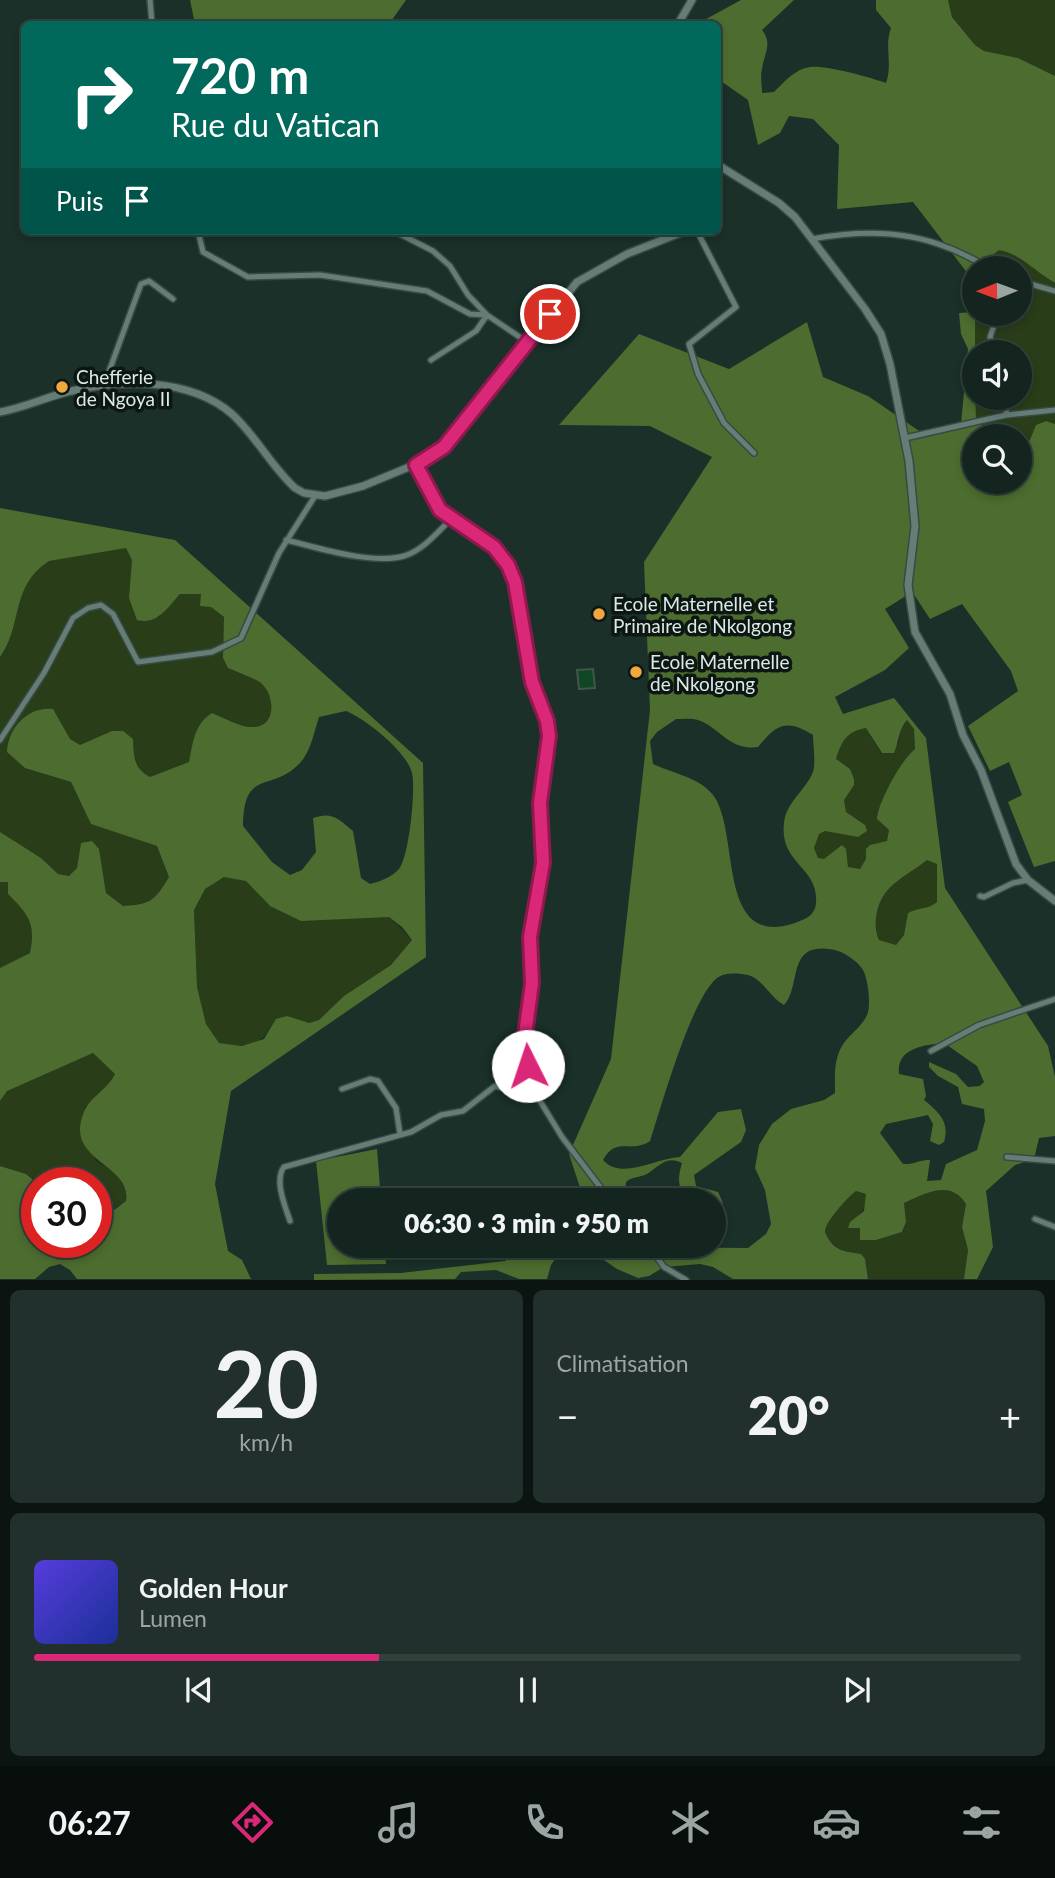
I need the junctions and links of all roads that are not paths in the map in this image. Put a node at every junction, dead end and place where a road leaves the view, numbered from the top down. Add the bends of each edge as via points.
1 (150, 0) edge
2 (692, 0) edge
3 (152, 21) edge
4 (680, 21) edge
5 (721, 167) edge
6 (199, 235) edge
7 (402, 235) edge
8 (675, 235) edge
9 (699, 235) edge
10 (812, 239) junction
11 (965, 256) edge
12 (1032, 284) edge
13 (1055, 291) edge
14 (173, 299) dead end
15 (486, 315) junction
16 (527, 342) junction
17 (431, 360) dead end
18 (104, 385) junction
19 (1006, 410) edge
20 (1055, 410) edge
21 (0, 412) edge
22 (1006, 415) junction
23 (905, 438) junction
24 (754, 453) dead end
25 (416, 465) junction
26 (315, 496) junction
27 (451, 519) junction
28 (286, 540) junction
29 (0, 740) edge
30 (1028, 880) junction
31 (980, 896) dead end
32 (1055, 901) edge
33 (1055, 999) edge
34 (931, 1051) dead end
35 (342, 1090) dead end
36 (537, 1096) junction
37 (400, 1134) junction
38 (1007, 1157) dead end
39 (1055, 1161) edge
40 (601, 1188) edge
41 (1035, 1219) dead end
42 (290, 1221) dead end
43 (1055, 1227) edge
44 (657, 1258) edge
45 (686, 1279) edge

1 - 3 street
2 - 4 street
5 - 10 street via 787,210
6 - 15 street via 203,252 248,277 320,275 427,291 470,314
7 - 15 street via 450,266
8 - 16 street via 590,273 564,295
9 - 24 street via 736,307 689,344 698,374 724,424
10 - 11 street via 874,233 925,240
10 - 23 street via 881,334
12 - 13 street
14 - 18 street via 149,281 138,287
15 - 16 street
15 - 17 street via 476,331
16 - 25 street via 444,447
18 - 21 street
18 - 26 street via 170,387 220,405 286,480
19 - 22 street
20 - 22 street
22 - 23 street
23 - 30 street via 915,526 908,585 915,632 950,694 1016,864
25 - 26 street via 363,485
25 - 27 street via 435,503
26 - 28 street
27 - 28 street via 405,556 361,558
27 - 36 street via 500,552 512,572 532,682 548,729 540,803 543,863 531,929 532,983 525,1035
28 - 29 street via 241,638 212,652 138,662 113,614 101,605 88,608 74,618
30 - 31 street
30 - 32 street
33 - 34 street via 979,1025
35 - 37 street via 370,1079 378,1081 396,1108
36 - 37 street via 495,1086 463,1111 441,1115
36 - 40 street
37 - 42 street via 284,1167 280,1174 282,1196
38 - 39 street
41 - 43 street
44 - 45 street via 663,1267

